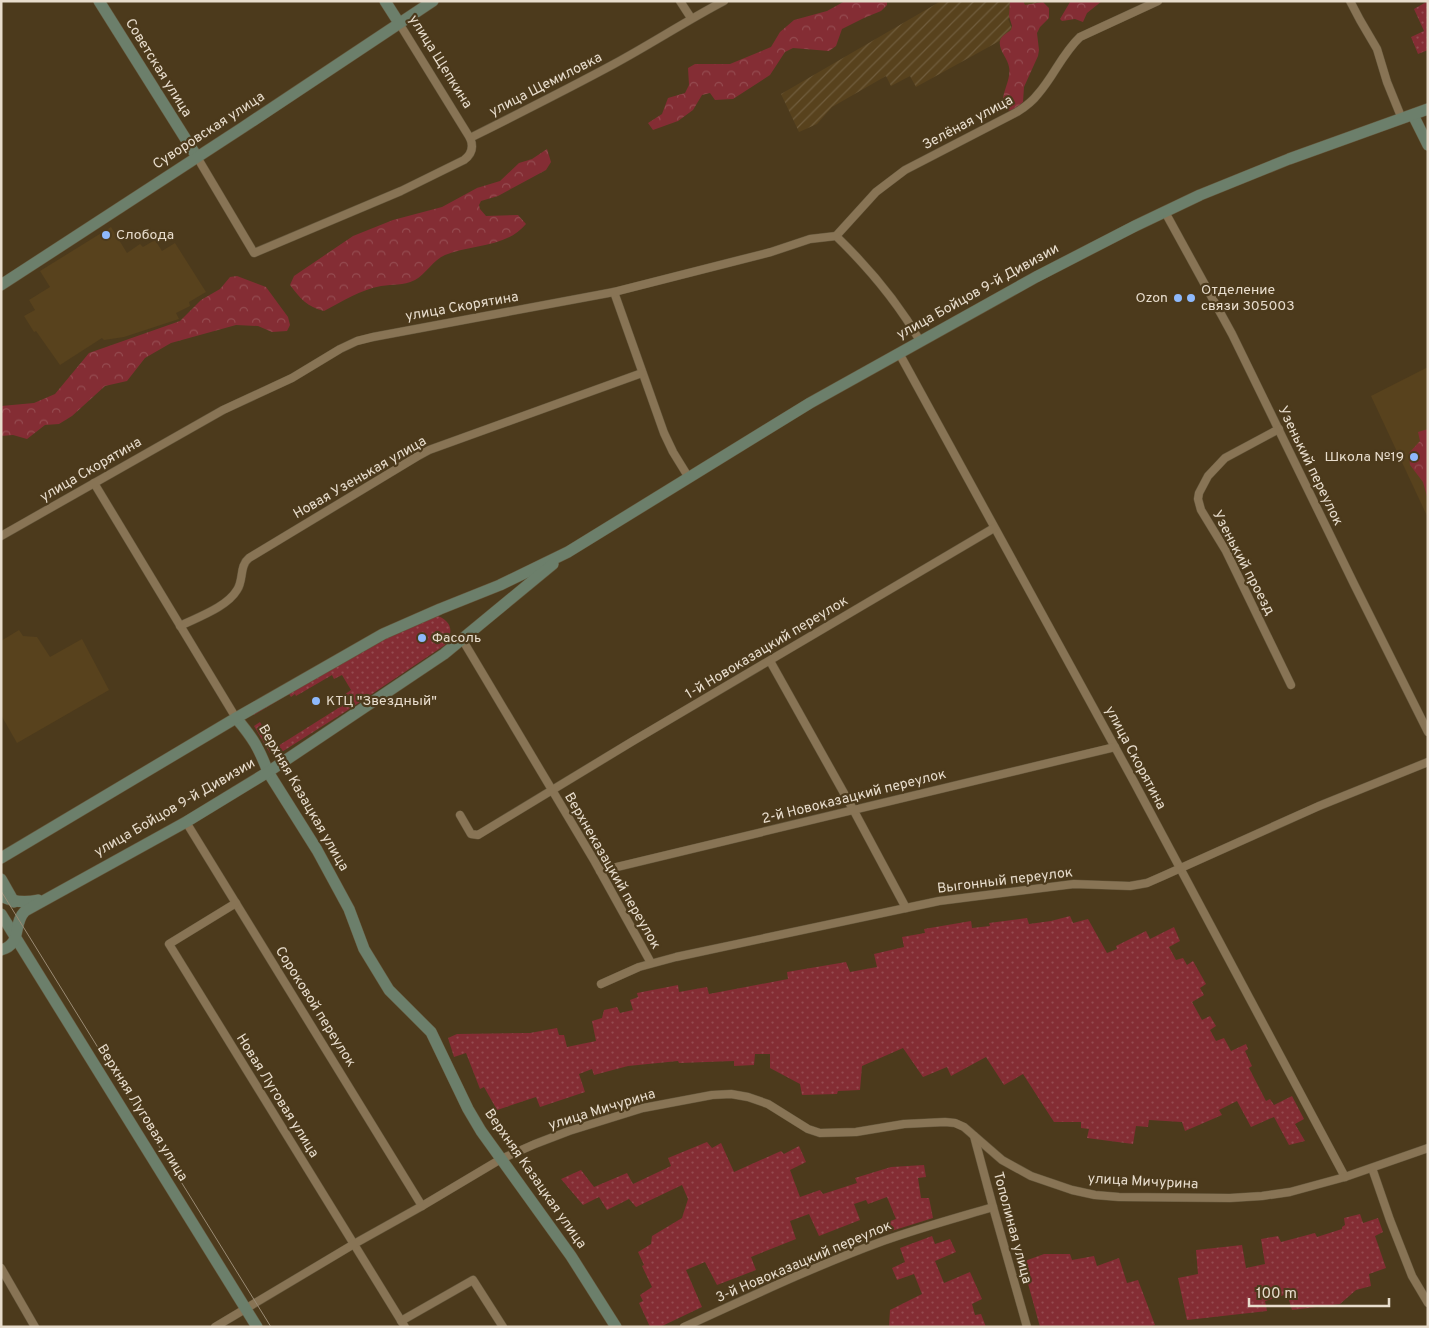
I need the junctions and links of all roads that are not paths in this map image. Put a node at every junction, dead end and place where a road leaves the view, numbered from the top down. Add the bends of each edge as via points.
1 (99, 1) edge
2 (385, 1) edge
3 (433, 1) edge
4 (680, 1) edge
5 (724, 1) edge
6 (1158, 1) edge
7 (1350, 1) edge
8 (691, 18) junction
9 (399, 23) junction
10 (1428, 109) edge
11 (1413, 115) junction
12 (1402, 119) junction
13 (470, 138) junction
14 (1428, 145) edge
15 (197, 157) junction
16 (1165, 212) junction
17 (836, 236) junction
18 (1, 284) edge
19 (614, 292) junction
20 (920, 341) junction
21 (899, 353) junction
22 (642, 373) junction
23 (1279, 429) junction
24 (689, 478) junction
25 (94, 483) junction
26 (994, 528) junction
27 (1, 536) edge
28 (568, 552) junction
29 (180, 626) junction
30 (462, 639) junction
31 (770, 661) junction
32 (1291, 684) dead end
33 (236, 718) junction
34 (1428, 732) edge
35 (1115, 747) junction
36 (1428, 762) edge
37 (268, 772) junction
38 (552, 791) junction
39 (854, 811) junction
40 (460, 815) dead end
41 (186, 822) junction
42 (1, 858) edge
43 (1179, 868) junction
44 (600, 871) junction
45 (1, 879) edge
46 (55, 894) junction
47 (1, 896) edge
48 (14, 901) junction
49 (236, 903) junction
50 (906, 908) junction
51 (1, 914) edge
52 (20, 918) junction
53 (15, 938) junction
54 (1, 950) edge
55 (651, 963) junction
56 (601, 984) dead end
57 (974, 1136) junction
58 (1428, 1148) edge
59 (502, 1159) junction
60 (1372, 1168) junction
61 (1345, 1177) junction
62 (422, 1206) junction
63 (993, 1207) junction
64 (354, 1244) junction
65 (1, 1268) edge
66 (1428, 1304) edge
67 (246, 1308) junction
68 (403, 1324) edge
69 (35, 1327) edge
70 (215, 1327) edge
71 (257, 1327) edge
72 (503, 1327) edge
73 (616, 1327) edge
74 (684, 1327) edge
75 (1027, 1327) edge

1 - 15 street, Советская улица
2 - 9 street, улица Щепкина
3 - 9 street, Суворовская улица
4 - 8 street
5 - 8 street, улица Щемиловка
6 - 17 street, Зелёная улица via 1080,37 1028,104 905,170 876,192
7 - 12 street via 1377,49
8 - 13 street, улица Щемиловка via 612,65
9 - 13 street, улица Щепкина
9 - 15 street, Суворовская улица
10 - 11 street, улица Бойцов 9-й Дивизии
11 - 12 street, улица Бойцов 9-й Дивизии
11 - 14 street
12 - 16 street, улица Бойцов 9-й Дивизии via 1289,159
13 - 15 street, Советская улица via 472,148 464,160 254,253
15 - 18 street, Суворовская улица
16 - 20 street, улица Бойцов 9-й Дивизии via 1036,277
16 - 23 street, Узенький переулок via 1232,334
17 - 19 street, улица Скорятина
17 - 20 street via 878,280 908,319
19 - 22 street
19 - 25 street, улица Скорятина via 357,341 292,378 223,410
20 - 21 street, улица Бойцов 9-й Дивизии
21 - 24 street, улица Бойцов 9-й Дивизии
21 - 26 street, улица Скорятина
22 - 24 street via 664,433
22 - 29 street, Новая Узенькая улица via 428,450 249,558 243,565 240,586 230,600
23 - 32 street, Узенький проезд via 1225,458 1208,476 1198,499
23 - 34 street, Узенький переулок
24 - 28 street, улица Бойцов 9-й Дивизии
25 - 27 street, улица Скорятина
25 - 29 street, Верхняя Казацкая улица
26 - 31 street, 1-й Новоказацкий переулок
26 - 35 street, улица Скорятина
28 - 30 street, улица Бойцов 9-й Дивизии
28 - 33 street, улица Бойцов 9-й Дивизии via 500,585 383,634
29 - 33 street, Верхняя Казацкая улица
30 - 37 street, улица Бойцов 9-й Дивизии
30 - 38 street, Верхнеказацкий переулок
31 - 38 street, 1-й Новоказацкий переулок
31 - 39 street
33 - 37 street, Верхняя Казацкая улица via 256,743
33 - 42 street, улица Бойцов 9-й Дивизии
35 - 39 street, 2-й Новоказацкий переулок
35 - 43 street, улица Скорятина
36 - 43 street, Выгонный переулок
37 - 41 street, улица Бойцов 9-й Дивизии
37 - 59 street, Верхняя Казацкая улица via 349,909 364,949 389,990 431,1032 468,1109
38 - 40 street, Верхнеказацкий переулок via 478,835 472,834
38 - 44 street, Верхнеказацкий переулок
39 - 44 street, 2-й Новоказацкий переулок
39 - 50 street
41 - 46 street, улица Бойцов 9-й Дивизии
41 - 49 street, Сороковой переулок
43 - 50 street, Выгонный переулок via 1138,885 1074,884
43 - 61 street, улица Скорятина
44 - 55 street, Верхнеказацкий переулок
45 - 48 street
46 - 48 street via 35,901
46 - 52 street, улица Бойцов 9-й Дивизии via 25,911
47 - 48 street
48 - 52 street
49 - 62 street, Сороковой переулок
49 - 64 street, Новая Луговая улица via 169,944
50 - 55 street, Выгонный переулок
51 - 53 street, Верхняя Луговая улица
52 - 53 street
53 - 54 street via 10,946
53 - 67 street, Верхняя Луговая улица
55 - 56 street, Выгонный переулок
57 - 59 street, улица Мичурина via 964,1127 945,1122 820,1133 768,1104 731,1094 642,1108 569,1131
57 - 61 street, улица Мичурина via 1002,1160 1031,1176 1072,1190 1119,1197 1262,1196
57 - 63 street, Тополиная улица
58 - 60 street, улица Мичурина
59 - 62 street, улица Мичурина
59 - 73 street, Верхняя Казацкая улица via 571,1256
60 - 61 street, улица Мичурина
60 - 66 street via 1412,1276
62 - 64 street, улица Мичурина
63 - 74 street, 3-й Новоказацкий переулок via 851,1253
63 - 75 street, Тополиная улица
64 - 67 street, улица Мичурина
64 - 68 street, Новая Луговая улица
65 - 69 street
67 - 70 street, улица Мичурина
67 - 71 street, Верхняя Луговая улица
68 - 72 street via 473,1280

